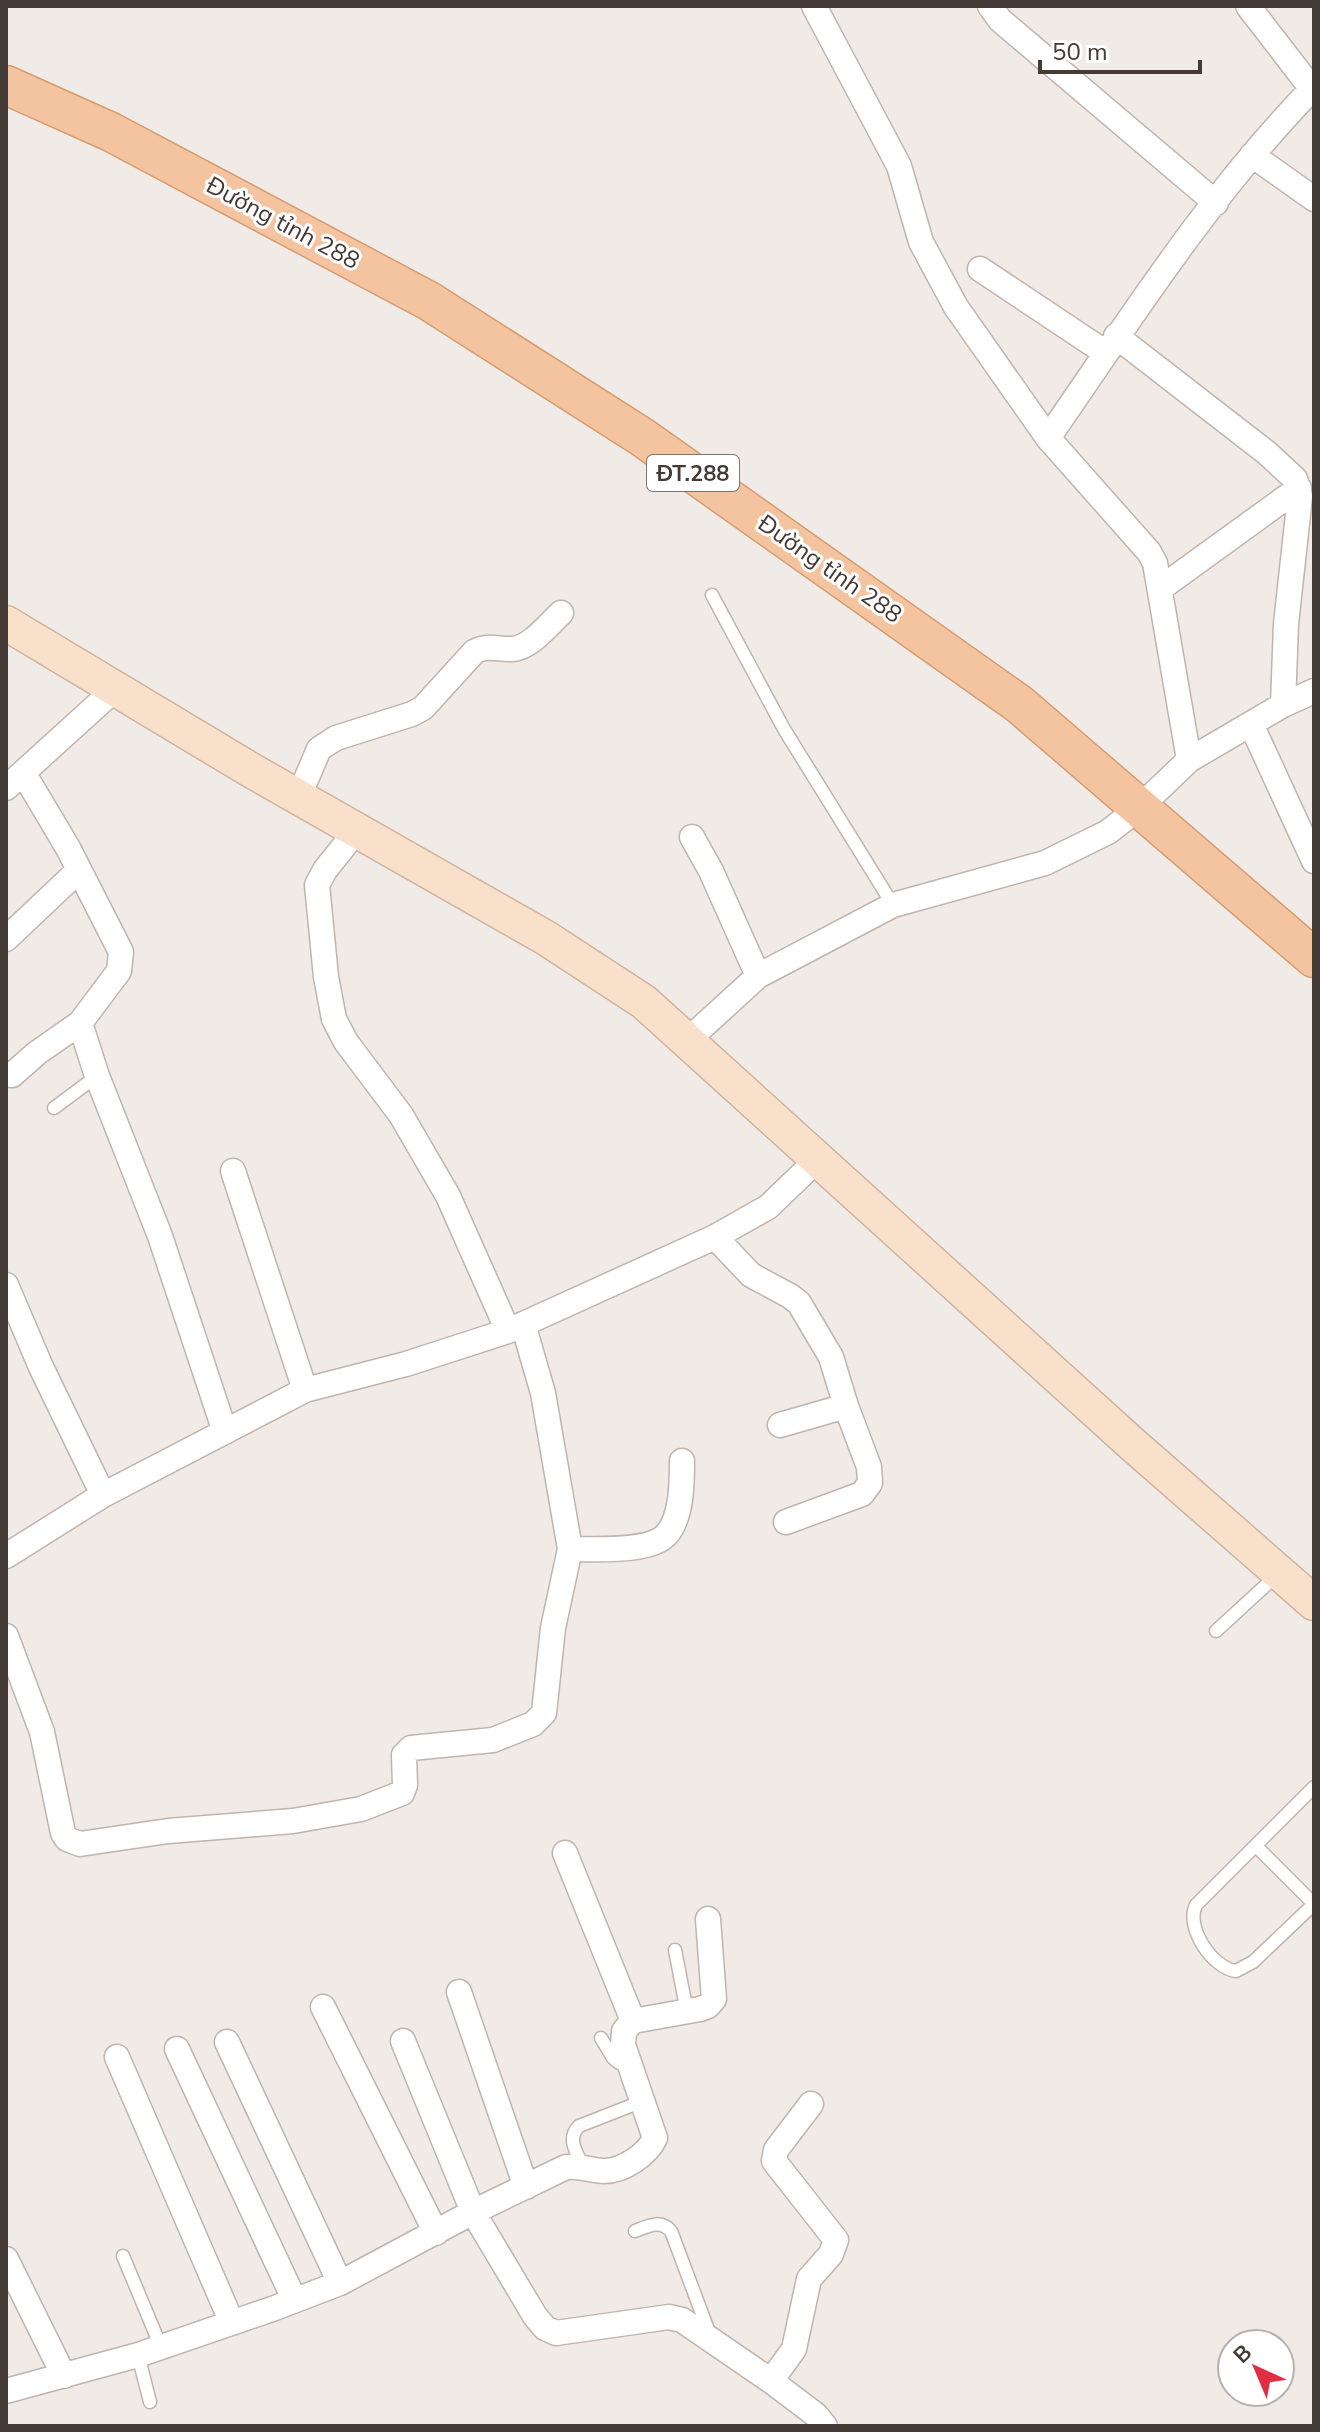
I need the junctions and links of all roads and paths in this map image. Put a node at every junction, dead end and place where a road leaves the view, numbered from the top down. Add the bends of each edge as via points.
1 (814, 6) edge
2 (990, 6) edge
3 (1248, 6) edge
4 (6, 85) edge
5 (1313, 88) edge
6 (1252, 155) junction
7 (1314, 199) edge
8 (1216, 203) junction
9 (980, 269) dead end
10 (1111, 345) junction
11 (1048, 438) junction
12 (1299, 488) junction
13 (1161, 588) junction
14 (712, 595) dead end
15 (561, 613) dead end
16 (6, 623) edge
17 (114, 690) junction
18 (1314, 691) edge
19 (1283, 705) junction
20 (1251, 724) junction
21 (1189, 760) junction
22 (15, 781) edge
23 (299, 796) junction
24 (1139, 808) junction
25 (357, 830) junction
26 (692, 837) dead end
27 (1314, 861) edge
28 (79, 870) junction
29 (893, 905) junction
30 (6, 939) edge
31 (1314, 958) edge
32 (758, 976) junction
33 (80, 1023) junction
34 (688, 1040) junction
35 (12, 1075) dead end
36 (97, 1076) junction
37 (54, 1108) dead end
38 (818, 1159) junction
39 (233, 1171) dead end
40 (715, 1237) junction
41 (6, 1285) edge
42 (516, 1328) junction
43 (305, 1390) junction
44 (846, 1406) junction
45 (780, 1425) dead end
46 (225, 1432) junction
47 (682, 1461) dead end
48 (103, 1495) junction
49 (786, 1522) dead end
50 (570, 1549) junction
51 (6, 1556) edge
52 (1279, 1572) junction
53 (1314, 1603) edge
54 (1216, 1631) dead end
55 (6, 1636) edge
56 (1314, 1787) edge
57 (1256, 1846) junction
58 (565, 1853) dead end
59 (1314, 1904) edge
60 (708, 1919) dead end
61 (675, 1950) dead end
62 (459, 1992) dead end
63 (323, 2007) dead end
64 (687, 2012) junction
65 (633, 2021) junction
66 (601, 2038) dead end
67 (403, 2041) dead end
68 (227, 2042) dead end
69 (177, 2049) dead end
70 (117, 2057) dead end
71 (629, 2061) junction
72 (643, 2101) junction
73 (811, 2104) dead end
74 (584, 2168) junction
75 (526, 2187) junction
76 (473, 2212) junction
77 (635, 2231) dead end
78 (436, 2233) junction
79 (123, 2256) dead end
80 (6, 2259) edge
81 (340, 2283) junction
82 (294, 2299) junction
83 (232, 2323) junction
84 (712, 2342) junction
85 (150, 2351) junction
86 (64, 2376) junction
87 (771, 2381) junction
88 (6, 2391) edge
89 (150, 2402) dead end
90 (825, 2426) edge

1 - 11 street via 899,166 921,242 949,294
2 - 8 street
3 - 5 street
4 - 24 main road, Đường tỉnh 288 / ĐT.288 via 111,132 429,301 589,403 1019,704
5 - 6 street
6 - 7 street
6 - 8 street
8 - 10 street
9 - 10 street
10 - 11 street
10 - 12 street via 1267,453
11 - 13 street via 1149,552
12 - 13 street
12 - 19 street
13 - 21 street
14 - 29 lane via 784,729
15 - 23 street via 515,649 484,646 474,652 423,708 319,749
16 - 17 street
17 - 22 street
17 - 23 street
18 - 19 street
19 - 20 street
20 - 21 street
20 - 27 street
21 - 24 street
22 - 28 street
23 - 25 street
24 - 29 street via 1108,832 1045,863
24 - 31 main road, Đường tỉnh 288 / ĐT.288
25 - 34 street via 546,938 644,1002
25 - 42 street via 317,885 334,1019 401,1115
26 - 32 street
28 - 30 street
28 - 33 street via 121,952 119,971
29 - 32 street
32 - 34 street
33 - 35 street
33 - 36 street
34 - 38 street
36 - 37 lane
36 - 46 street via 160,1236
38 - 40 street via 768,1207
38 - 52 street
39 - 43 street
40 - 42 street
40 - 44 street via 751,1275 799,1303 831,1357
41 - 48 street
42 - 43 street
42 - 50 street via 543,1393
43 - 46 street
44 - 45 street
44 - 49 street via 870,1483 862,1494
46 - 48 street
47 - 50 street via 675,1519 667,1535 633,1547
48 - 51 street
50 - 55 street via 553,1628 544,1713 533,1724 493,1740 411,1748 404,1755 402,1793 361,1809 293,1821 80,1844 67,1839 42,1732
52 - 53 street
52 - 54 lane
56 - 57 lane
57 - 59 lane
57 - 59 lane via 1192,1913 1195,1932 1222,1966 1236,1971 1253,1962
58 - 65 street
60 - 64 street via 714,1999
61 - 64 lane
62 - 75 street
63 - 78 street
64 - 65 street
65 - 71 street via 622,2036
66 - 71 lane via 619,2063
67 - 76 street
68 - 81 street
69 - 82 street
70 - 83 street
71 - 72 street
72 - 74 lane via 579,2126 571,2138
72 - 74 street via 655,2132 652,2144 613,2170
73 - 87 street via 776,2150 774,2161 836,2240 809,2279 794,2349
74 - 75 street via 566,2167
75 - 76 street
76 - 78 street
76 - 84 street via 545,2328 556,2333 669,2317
77 - 84 lane via 662,2224 671,2231
78 - 81 street
79 - 85 lane
80 - 86 street
81 - 82 street
82 - 83 street
83 - 85 street
84 - 87 street
85 - 86 street
85 - 89 lane
86 - 88 street
87 - 90 street

